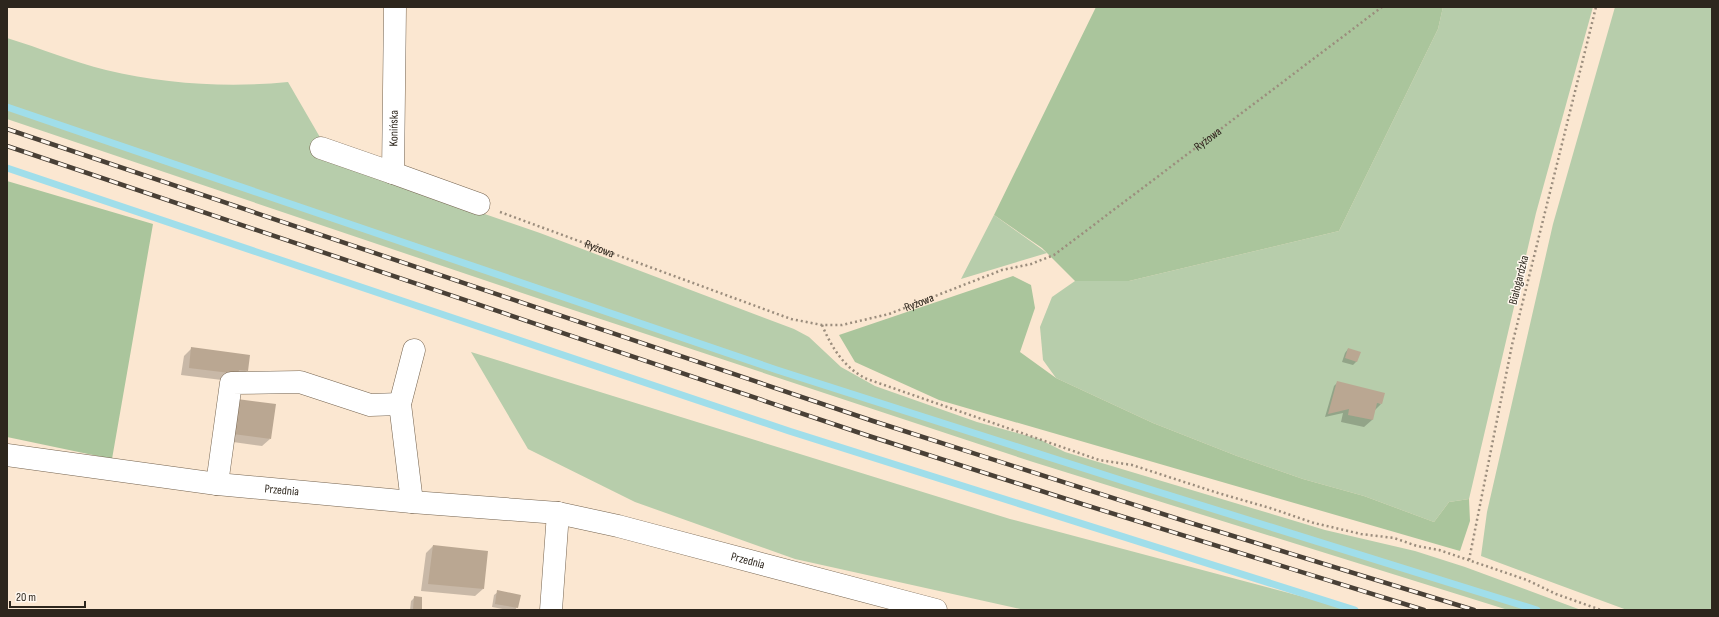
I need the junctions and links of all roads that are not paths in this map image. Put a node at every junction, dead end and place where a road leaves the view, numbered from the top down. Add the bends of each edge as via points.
1 (395, 7) edge
2 (321, 148) dead end
3 (393, 173) junction
4 (479, 204) road end
5 (414, 350) dead end
6 (400, 404) junction
7 (7, 455) edge
8 (218, 484) junction
9 (412, 502) junction
10 (558, 513) junction
11 (551, 610) edge
12 (936, 610) edge

1 - 3 street, Konińska
2 - 3 street
3 - 4 street
5 - 6 street
6 - 8 street via 370,405 300,382 231,383
6 - 9 street
7 - 8 street, Przednia
8 - 9 street, Przednia
9 - 10 street, Przednia
10 - 11 street
10 - 12 street, Przednia via 618,526

